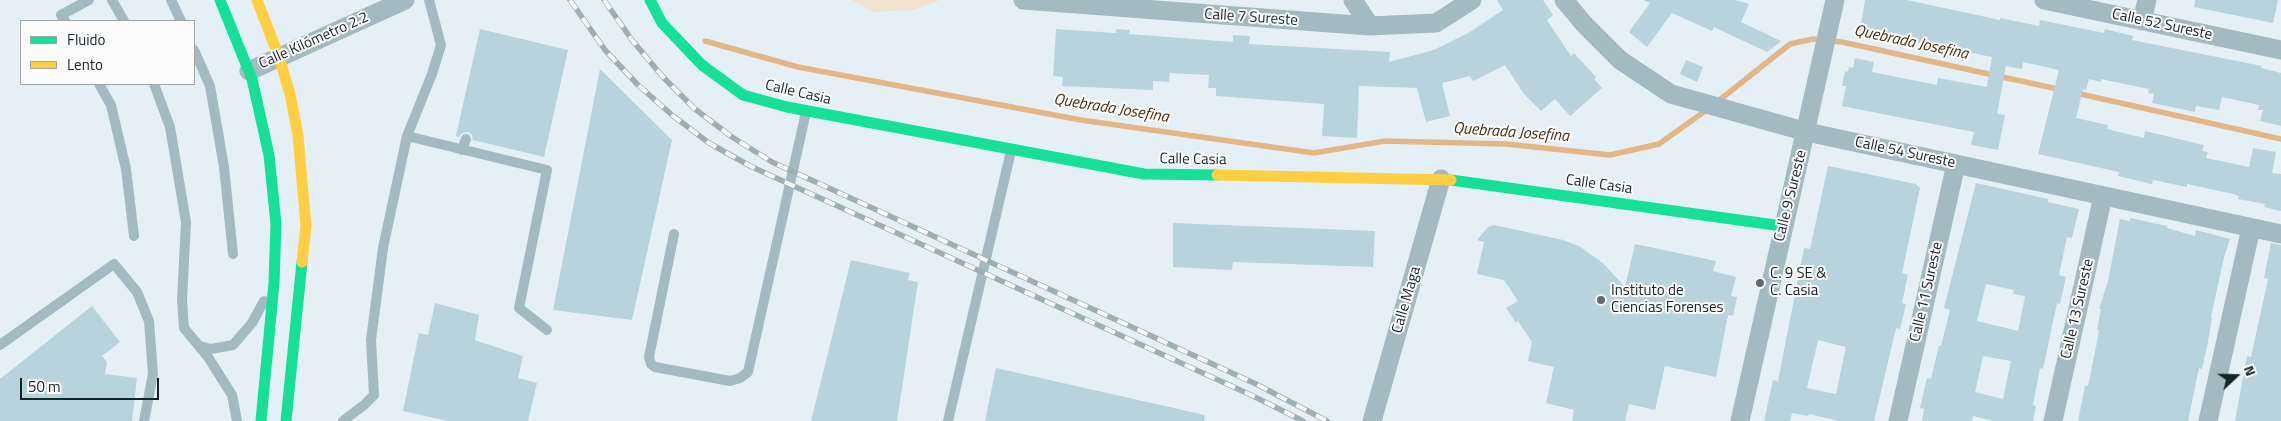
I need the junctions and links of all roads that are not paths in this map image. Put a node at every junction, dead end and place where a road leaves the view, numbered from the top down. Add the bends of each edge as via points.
1 (89, 0) edge
2 (112, 0) edge
3 (171, 0) edge
4 (220, 0) edge
5 (257, 0) edge
6 (406, 0) edge
7 (429, 0) edge
8 (650, 0) edge
9 (1023, 0) edge
10 (1353, 0) edge
11 (1472, 0) edge
12 (1564, 0) edge
13 (1835, 0) edge
14 (2044, 0) edge
15 (2147, 0) edge
16 (1140, 5) edge
17 (64, 20) edge
18 (123, 20) edge
19 (181, 20) edge
20 (2142, 21) junction
21 (1370, 26) junction
22 (2281, 50) edge
23 (195, 52) edge
24 (279, 57) junction
25 (249, 71) junction
26 (100, 85) edge
27 (154, 85) edge
28 (806, 111) junction
29 (1807, 132) junction
30 (407, 136) junction
31 (466, 139) dead end
32 (462, 150) junction
33 (1011, 150) junction
34 (1956, 164) junction
35 (1441, 179) junction
36 (2103, 196) junction
37 (1782, 226) junction
38 (2252, 228) junction
39 (674, 234) dead end
40 (2281, 234) edge
41 (134, 236) dead end
42 (233, 254) dead end
43 (274, 283) junction
44 (547, 330) dead end
45 (0, 345) edge
46 (199, 346) junction
47 (144, 421) edge
48 (237, 421) edge
49 (261, 421) edge
50 (286, 421) edge
51 (343, 421) edge
52 (948, 421) edge
53 (1372, 421) edge
54 (1740, 421) edge
55 (1898, 421) edge
56 (2053, 421) edge
57 (2208, 421) edge

1 - 17 lane via 61,14
2 - 18 lane
3 - 19 lane
4 - 25 street
5 - 24 street
6 - 24 street, Calle Kilómetro 2.2
7 - 30 lane via 441,46
8 - 28 street, Calle Casia via 662,23 702,66 743,95
9 - 16 street, Calle 7 Sureste
10 - 21 street
11 - 21 street, Calle 7 Sureste via 1436,23
12 - 29 street, Calle 54 Sureste via 1620,60 1671,94
13 - 29 street, Calle 9 Sureste
14 - 20 street, Calle 52 Sureste
15 - 20 street
16 - 21 street, Calle 7 Sureste
20 - 22 street, Calle 52 Sureste
23 - 42 lane via 210,86 224,167
24 - 25 street, Calle Kilómetro 2.2
24 - 50 street via 298,134 306,226
25 - 43 street via 269,155 276,224
26 - 41 lane via 111,105 120,141
27 - 46 lane via 170,126 186,222 182,300 184,328
28 - 33 street, Calle Casia
28 - 39 lane via 748,372 740,378 730,381 651,364 649,357
29 - 34 street, Calle 54 Sureste
29 - 37 street, Calle 9 Sureste
30 - 32 lane
30 - 51 lane via 384,248 371,340 374,395
31 - 32 lane
32 - 44 lane via 546,170 519,308
33 - 35 street, Calle Casia via 1144,174
33 - 52 lane
34 - 36 street, Calle 54 Sureste
34 - 55 street, Calle 11 Sureste
35 - 37 street, Calle Casia
35 - 53 street, Calle Maga
36 - 38 street, Calle 54 Sureste
36 - 56 street, Calle 13 Sureste
37 - 54 street, Calle 9 Sureste
38 - 40 street, Calle 54 Sureste
38 - 57 street
43 - 46 lane via 252,323 233,345 211,349
43 - 49 street
45 - 47 lane via 114,264 137,292 149,321 153,374
46 - 48 lane via 232,395

